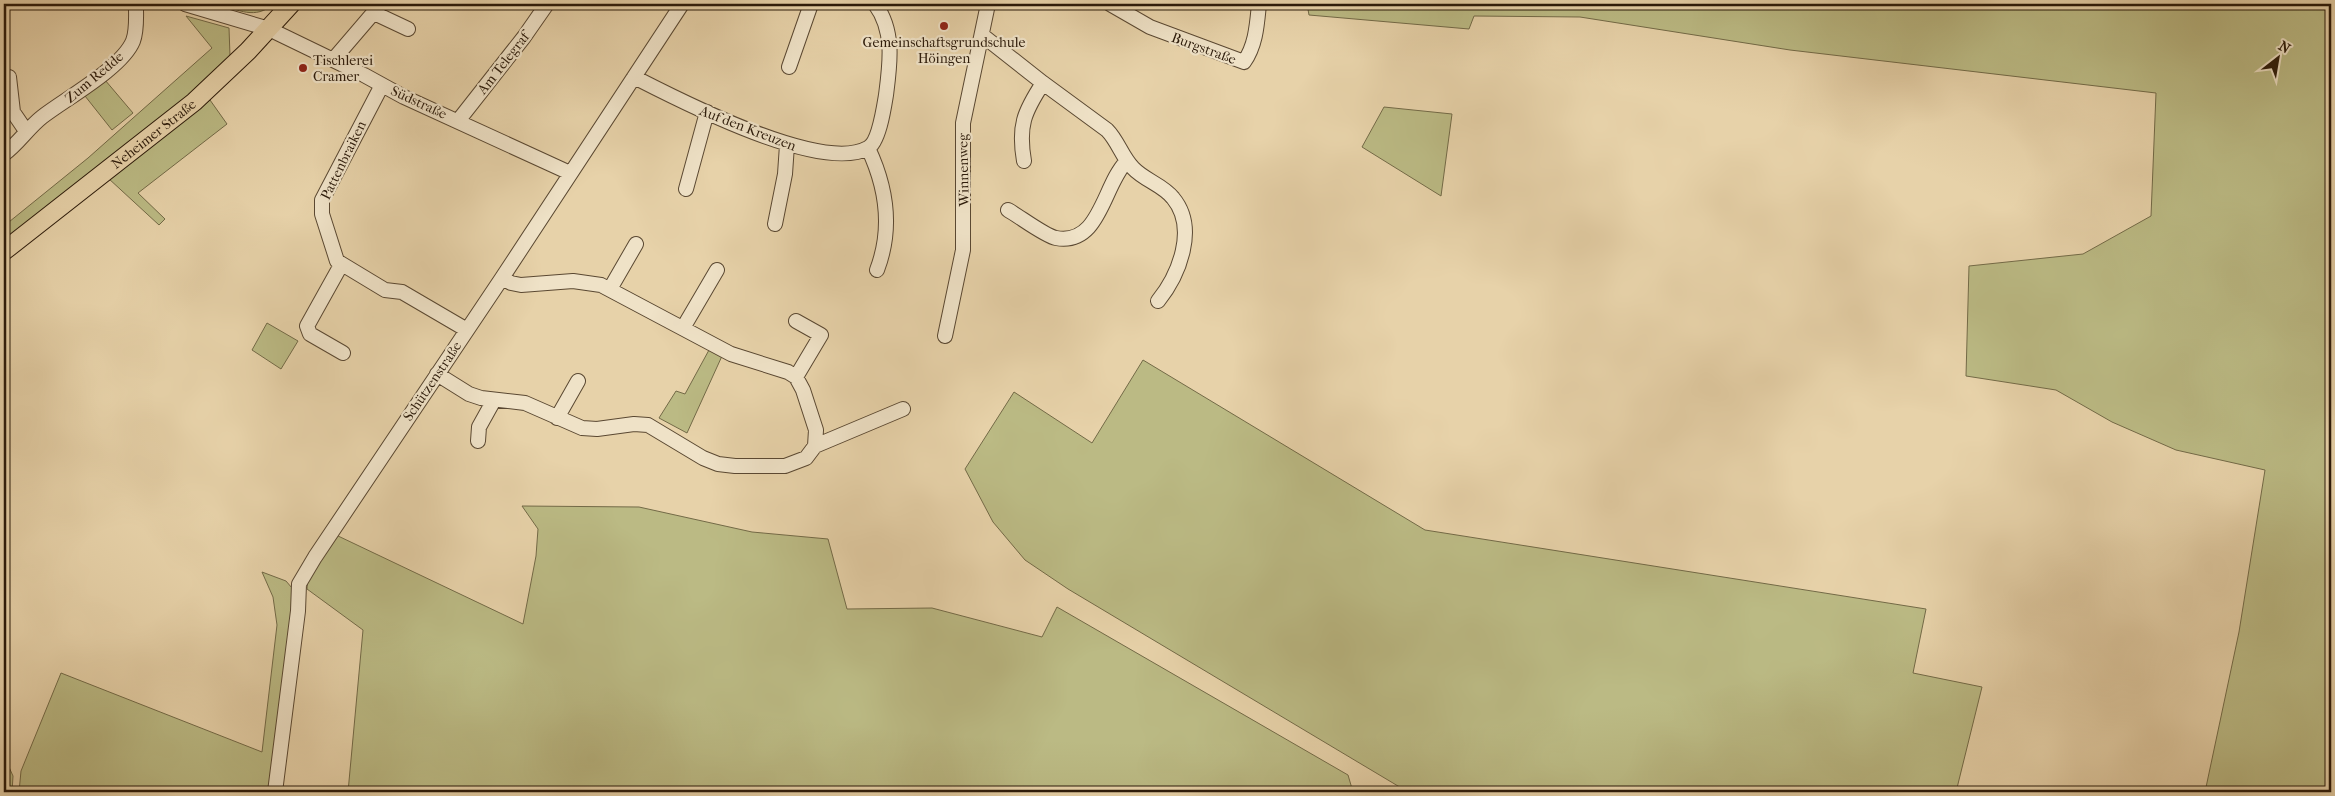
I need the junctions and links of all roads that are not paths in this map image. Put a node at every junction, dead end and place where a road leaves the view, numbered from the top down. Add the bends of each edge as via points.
1 (185, 4) edge
2 (291, 4) edge
3 (547, 4) edge
4 (682, 4) edge
5 (811, 4) edge
6 (875, 4) edge
7 (988, 4) edge
8 (1110, 4) edge
9 (1259, 4) edge
10 (137, 5) edge
11 (377, 8) edge
12 (408, 28) dead end
13 (268, 29) junction
14 (982, 35) junction
15 (333, 60) junction
16 (789, 67) dead end
17 (9, 77) dead end
18 (634, 77) junction
19 (1043, 84) junction
20 (382, 85) junction
21 (707, 112) junction
22 (458, 121) junction
23 (26, 131) junction
24 (787, 145) junction
25 (868, 148) junction
26 (4, 154) edge
27 (1024, 161) dead end
28 (1126, 162) junction
29 (570, 172) junction
30 (686, 189) dead end
31 (1008, 210) dead end
32 (775, 224) dead end
33 (636, 244) dead end
34 (4, 251) edge
35 (341, 265) junction
36 (717, 270) dead end
37 (877, 270) dead end
38 (502, 278) junction
39 (610, 289) junction
40 (1158, 301) dead end
41 (796, 321) dead end
42 (683, 328) junction
43 (467, 330) junction
44 (944, 336) dead end
45 (343, 353) dead end
46 (437, 374) junction
47 (796, 378) junction
48 (578, 381) dead end
49 (494, 400) junction
50 (903, 409) dead end
51 (557, 418) junction
52 (478, 441) dead end
53 (815, 446) junction
54 (275, 792) edge

1 - 13 street, Südstraße
2 - 13 main road, Neheimer Straße
3 - 22 street, Am Telegraf
4 - 18 street, Schützenstraße
5 - 16 street
6 - 25 street via 886,24 890,53 880,123
7 - 14 street, Winnenweg
8 - 9 street, Burgstraße via 1150,28 1244,62 1257,32
10 - 23 street, Zum Redde via 134,39 125,53 96,80
11 - 12 street
11 - 15 street
13 - 15 street, Südstraße
13 - 34 main road, Neheimer Straße via 194,102
14 - 19 street
14 - 44 street, Winnenweg via 963,123 963,257
15 - 20 street, Südstraße
17 - 23 street via 13,112
18 - 21 street, Auf den Kreuzen
18 - 29 street, Schützenstraße
19 - 27 street via 1022,121
19 - 28 street via 1107,130
20 - 22 street, Südstraße
20 - 35 street, Pattenbraiken via 322,200 322,214
21 - 24 street, Auf den Kreuzen
21 - 30 street
22 - 29 street, Südstraße
23 - 26 street, Zum Redde
24 - 25 street, Auf den Kreuzen via 839,152
24 - 32 street
25 - 37 street via 883,193 888,225 885,249
28 - 31 street via 1118,170 1089,228 1076,238 1054,238
28 - 40 street via 1168,193 1177,203 1182,217 1184,238 1180,261 1169,288
29 - 38 street, Schützenstraße
33 - 39 street
35 - 43 street via 385,290 402,292
35 - 45 street via 307,326 310,334
36 - 42 street
38 - 39 street via 521,285 584,281
38 - 43 street, Schützenstraße
39 - 42 street
41 - 47 street via 821,335
42 - 47 street via 731,354 778,367
43 - 46 street, Schützenstraße
46 - 49 street via 469,394
46 - 54 street, Schützenstraße via 299,584
47 - 53 street via 816,430
48 - 51 street
49 - 51 street via 515,400
49 - 52 street via 479,427
50 - 53 street
51 - 53 street via 589,429 648,425 703,458 735,466 784,466 806,458

